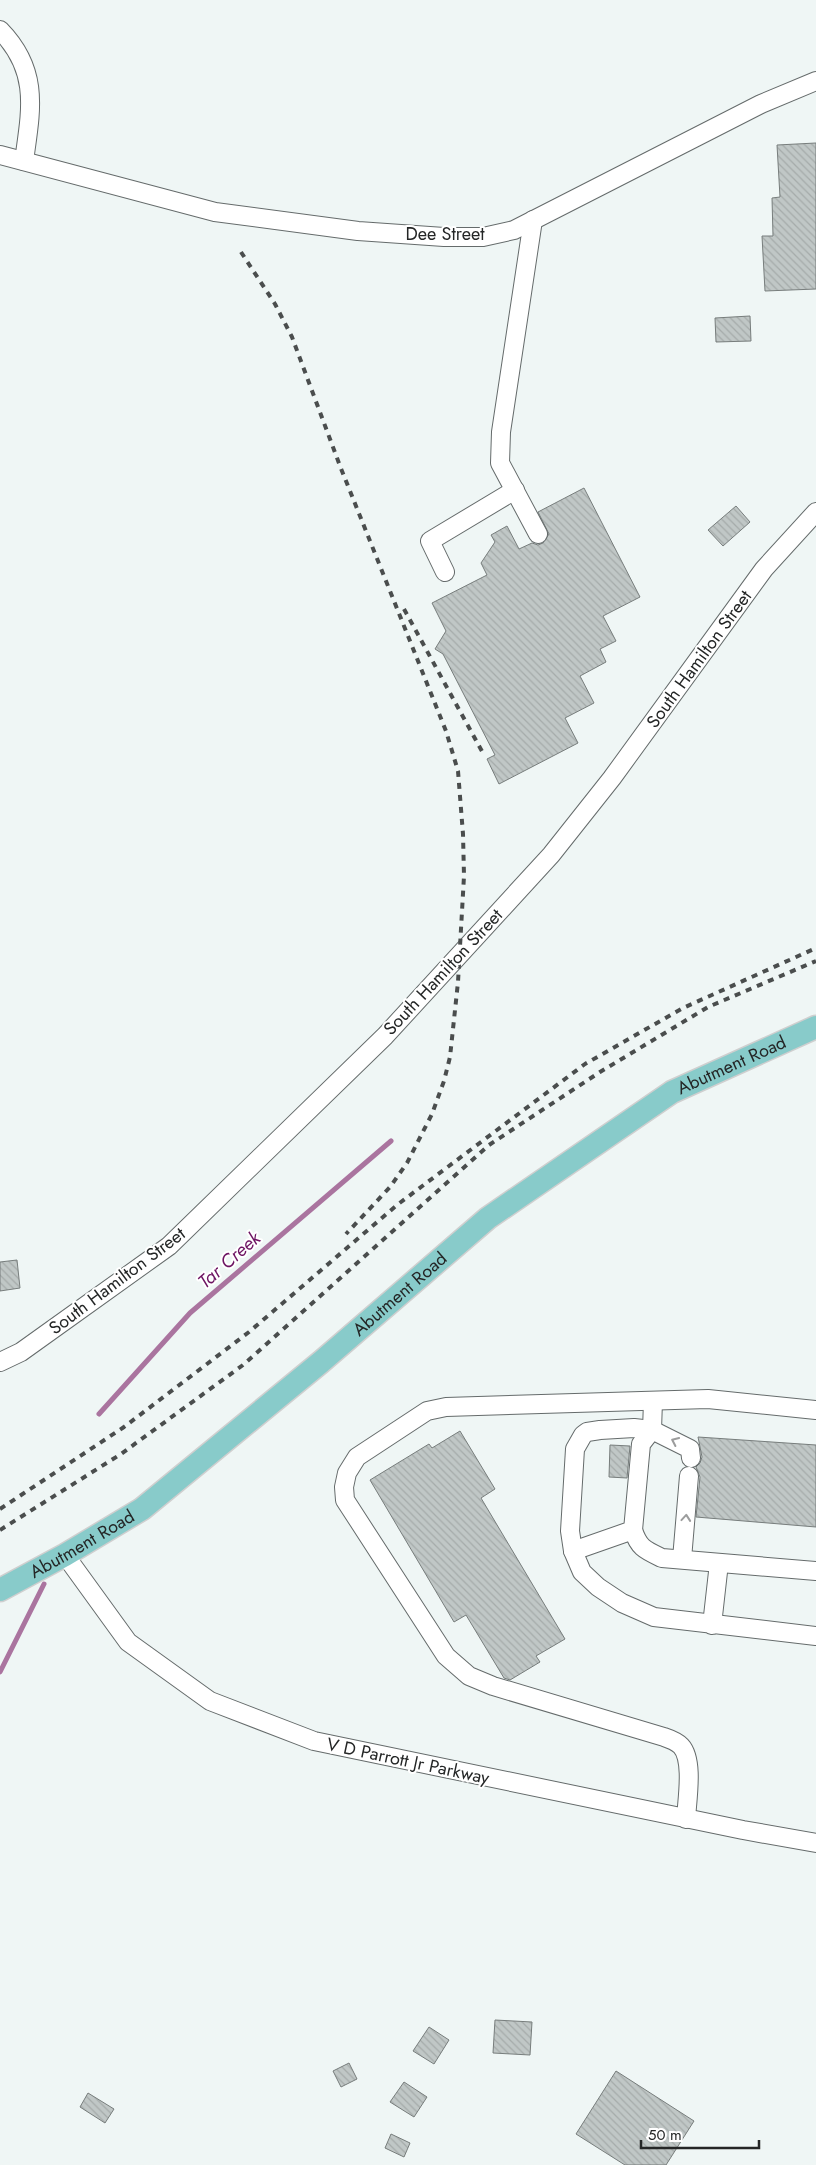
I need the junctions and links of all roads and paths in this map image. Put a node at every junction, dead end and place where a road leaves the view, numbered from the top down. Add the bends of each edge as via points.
1 (0, 30) edge
2 (816, 81) edge
3 (0, 155) edge
4 (24, 161) junction
5 (532, 220) junction
6 (515, 490) junction
7 (816, 512) edge
8 (538, 534) dead end
9 (445, 572) dead end
10 (816, 1027) edge
11 (0, 1362) edge
12 (653, 1401) junction
13 (816, 1410) edge
14 (652, 1430) junction
15 (690, 1458) dead end
16 (689, 1476) dead end
17 (633, 1530) junction
18 (573, 1551) junction
19 (65, 1555) junction
20 (682, 1559) junction
21 (719, 1563) junction
22 (816, 1571) edge
23 (0, 1590) edge
24 (712, 1625) junction
25 (816, 1636) edge
26 (686, 1818) junction
27 (816, 1844) edge

1 - 4 street via 12,43 27,72 31,107
2 - 5 street, Dee Street via 761,104
3 - 4 street, Dee Street
4 - 5 street, Dee Street via 214,212 368,232 483,237 514,230
5 - 6 street via 501,432 500,463
6 - 8 street
6 - 9 street via 430,541
7 - 11 street, South Hamilton Street via 764,569 612,778 551,855 385,1036 169,1246 22,1352
10 - 19 main road, Abutment Road via 672,1092 488,1218 322,1362 142,1509
12 - 13 street via 708,1399
12 - 14 street
12 - 26 street via 479,1405 427,1411 357,1457 347,1473 345,1500 446,1656 469,1676 664,1736 680,1745 689,1766
15 -> 14 street via 690,1449
14 - 17 street via 641,1444
14 - 18 street via 634,1428 587,1432 578,1442 570,1531
20 -> 16 street
17 - 18 street
17 - 20 street via 642,1548 662,1558
18 - 24 street via 582,1572 622,1603 654,1617
19 - 23 main road, Abutment Road
19 - 26 street, V D Parrott Jr Parkway via 128,1642 210,1701 314,1742
20 - 21 street
21 - 22 street
21 - 24 street
24 - 25 street
26 - 27 street, V D Parrott Jr Parkway

